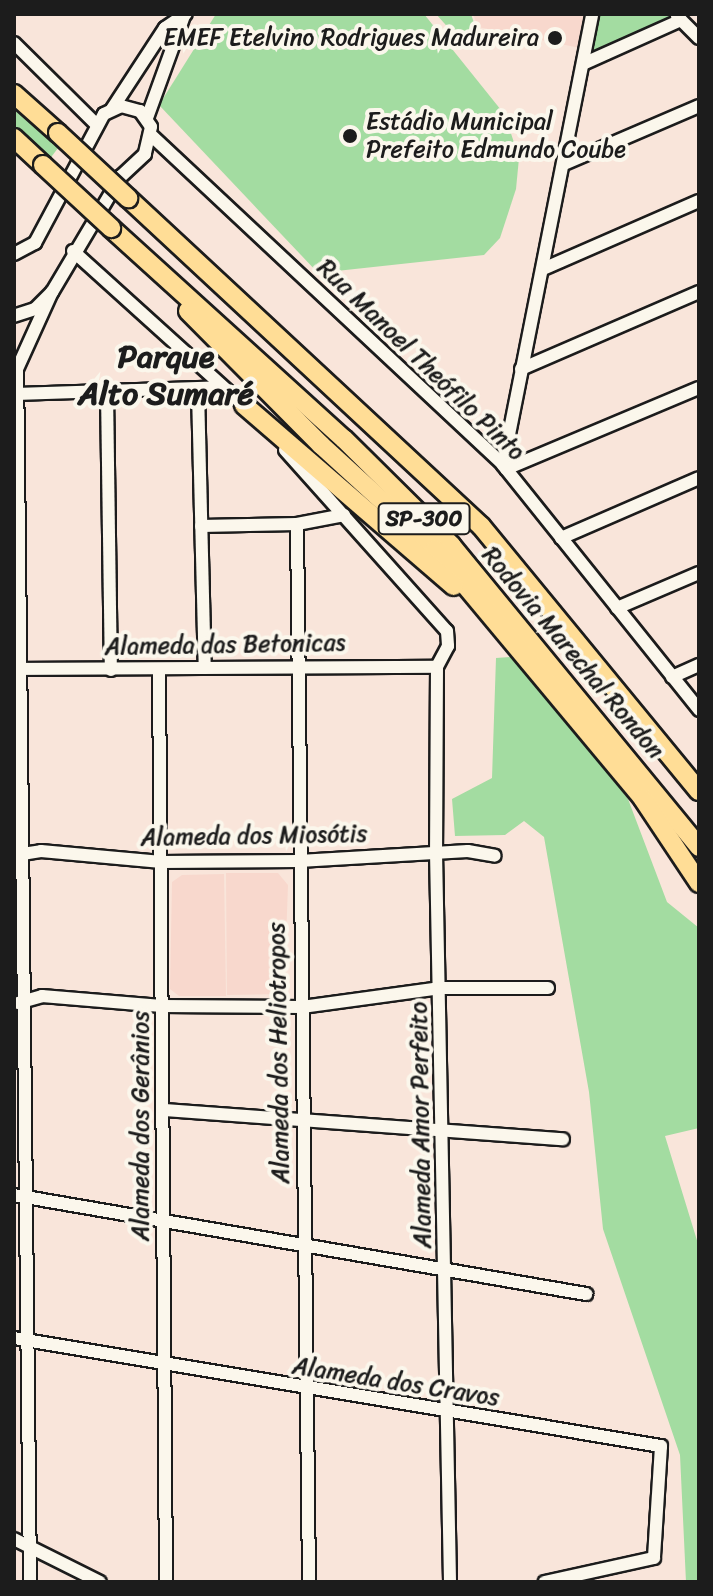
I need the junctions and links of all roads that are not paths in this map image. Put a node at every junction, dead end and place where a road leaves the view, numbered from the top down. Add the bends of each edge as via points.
1 (592, 14) edge
2 (185, 15) edge
3 (678, 17) edge
4 (699, 38) edge
5 (14, 43) edge
6 (585, 63) junction
7 (14, 94) edge
8 (699, 106) edge
9 (112, 109) junction
10 (147, 118) junction
11 (97, 125) junction
12 (152, 136) junction
13 (14, 138) edge
14 (564, 164) junction
15 (699, 201) edge
16 (73, 251) junction
17 (14, 254) edge
18 (142, 254) junction
19 (543, 269) junction
20 (52, 292) junction
21 (699, 292) edge
22 (14, 316) edge
23 (521, 369) junction
24 (222, 387) junction
25 (699, 388) edge
26 (198, 391) junction
27 (107, 392) junction
28 (16, 394) edge
29 (244, 405) junction
30 (509, 433) junction
31 (487, 449) junction
32 (504, 467) junction
33 (699, 478) edge
34 (344, 515) junction
35 (297, 524) junction
36 (201, 526) junction
37 (15, 536) edge
38 (561, 538) junction
39 (699, 573) edge
40 (617, 608) junction
41 (523, 650) junction
42 (302, 664) junction
43 (699, 665) edge
44 (437, 667) junction
45 (205, 668) junction
46 (17, 669) edge
47 (111, 670) junction
48 (159, 670) junction
49 (672, 677) junction
50 (699, 710) edge
51 (699, 791) edge
52 (699, 847) edge
53 (436, 852) junction
54 (17, 855) edge
55 (495, 856) dead end
56 (299, 861) junction
57 (161, 862) junction
58 (699, 883) edge
59 (441, 988) junction
60 (548, 988) dead end
61 (18, 1003) edge
62 (162, 1006) junction
63 (302, 1007) junction
64 (164, 1110) junction
65 (302, 1121) junction
66 (443, 1131) junction
67 (563, 1139) dead end
68 (19, 1196) edge
69 (164, 1222) junction
70 (303, 1245) junction
71 (445, 1271) junction
72 (586, 1294) dead end
73 (20, 1339) edge
74 (163, 1365) junction
75 (307, 1390) junction
76 (447, 1413) junction
77 (14, 1539) edge
78 (31, 1549) junction
79 (588, 1578) edge
80 (30, 1582) edge
81 (100, 1582) edge
82 (166, 1582) edge
83 (309, 1582) edge
84 (450, 1582) edge
85 (545, 1582) edge

1 - 6 street
2 - 9 street via 165,28
2 - 10 street
3 - 4 street
3 - 6 street
5 - 11 street
6 - 14 street
7 - 51 highway, Rodovia Marechal Rondon / SP-300, bridge via 481,526
8 - 14 street
9 - 10 street via 131,107
9 - 11 street
10 - 12 street
11 - 17 street via 35,243
12 - 16 street via 145,154 121,176
12 - 31 street, Rua Manoel Theófilo Pinto
13 - 18 highway, Rodovia Marechal Rondon / SP-300, bridge
14 - 19 street
15 - 19 street
16 - 20 street
16 - 24 street, Alameda Amor Perfeito
18 - 41 highway via 226,350 435,549
18 - 52 highway, Rodovia Marechal Rondon / SP-300 via 451,545
19 - 23 street
20 - 22 street via 35,309
20 - 28 street via 20,358
21 - 23 street
23 - 30 street
24 - 26 street
24 - 29 street, Alameda Amor Perfeito
25 - 32 street
26 - 27 street
26 - 36 street
27 - 28 street
27 - 47 street
28 - 37 street
29 - 34 street, Alameda Amor Perfeito
29 - 41 highway
30 - 31 street
30 - 32 street
31 - 32 street, Rua Manoel Theófilo Pinto
32 - 38 street, Rua Manoel Theófilo Pinto
33 - 38 street
34 - 35 street
34 - 44 street, Alameda Amor Perfeito via 438,616 448,646
35 - 36 street
35 - 42 street, Alameda dos Heliotropos
36 - 45 street
37 - 46 street
38 - 40 street, Rua Manoel Theófilo Pinto
39 - 40 street
40 - 49 street, Rua Manoel Theófilo Pinto
41 - 58 highway via 643,799
42 - 44 street, Alameda das Betonicas
42 - 45 street, Alameda das Betonicas
42 - 56 street, Alameda dos Heliotropos
43 - 49 street
44 - 53 street, Alameda Amor Perfeito
45 - 48 street, Alameda das Betonicas
46 - 47 street, Alameda das Betonicas
46 - 54 street
47 - 48 street, Alameda das Betonicas
48 - 57 street, Alameda dos Gerânios
49 - 50 street, Rua Manoel Theófilo Pinto
53 - 55 street, Alameda dos Miosótis
53 - 56 street, Alameda dos Miosótis
53 - 59 street, Alameda Amor Perfeito
54 - 57 street, Alameda dos Miosótis via 41,851
54 - 61 street
56 - 57 street, Alameda dos Miosótis
56 - 63 street, Alameda dos Heliotropos
57 - 62 street, Alameda dos Gerânios
59 - 60 street
59 - 63 street
59 - 66 street, Alameda Amor Perfeito
61 - 62 street via 42,996
61 - 68 street
62 - 63 street
62 - 64 street, Alameda dos Gerânios
63 - 65 street, Alameda dos Heliotropos
64 - 65 street
64 - 69 street, Alameda dos Gerânios
65 - 66 street
65 - 70 street, Alameda dos Heliotropos
66 - 67 street
66 - 71 street, Alameda Amor Perfeito
68 - 69 street
68 - 73 street
69 - 70 street
69 - 74 street, Alameda dos Gerânios
70 - 71 street
70 - 75 street, Alameda dos Heliotropos
71 - 72 street
71 - 76 street, Alameda Amor Perfeito
73 - 74 street, Alameda dos Cravos
73 - 78 street
74 - 75 street, Alameda dos Cravos
74 - 82 street, Alameda dos Gerânios
75 - 76 street, Alameda dos Cravos
75 - 83 street, Alameda dos Heliotropos
76 - 79 street, Alameda dos Cravos via 661,1446 654,1558
76 - 84 street, Alameda Amor Perfeito
77 - 78 street
78 - 80 street
78 - 81 street
79 - 85 street

